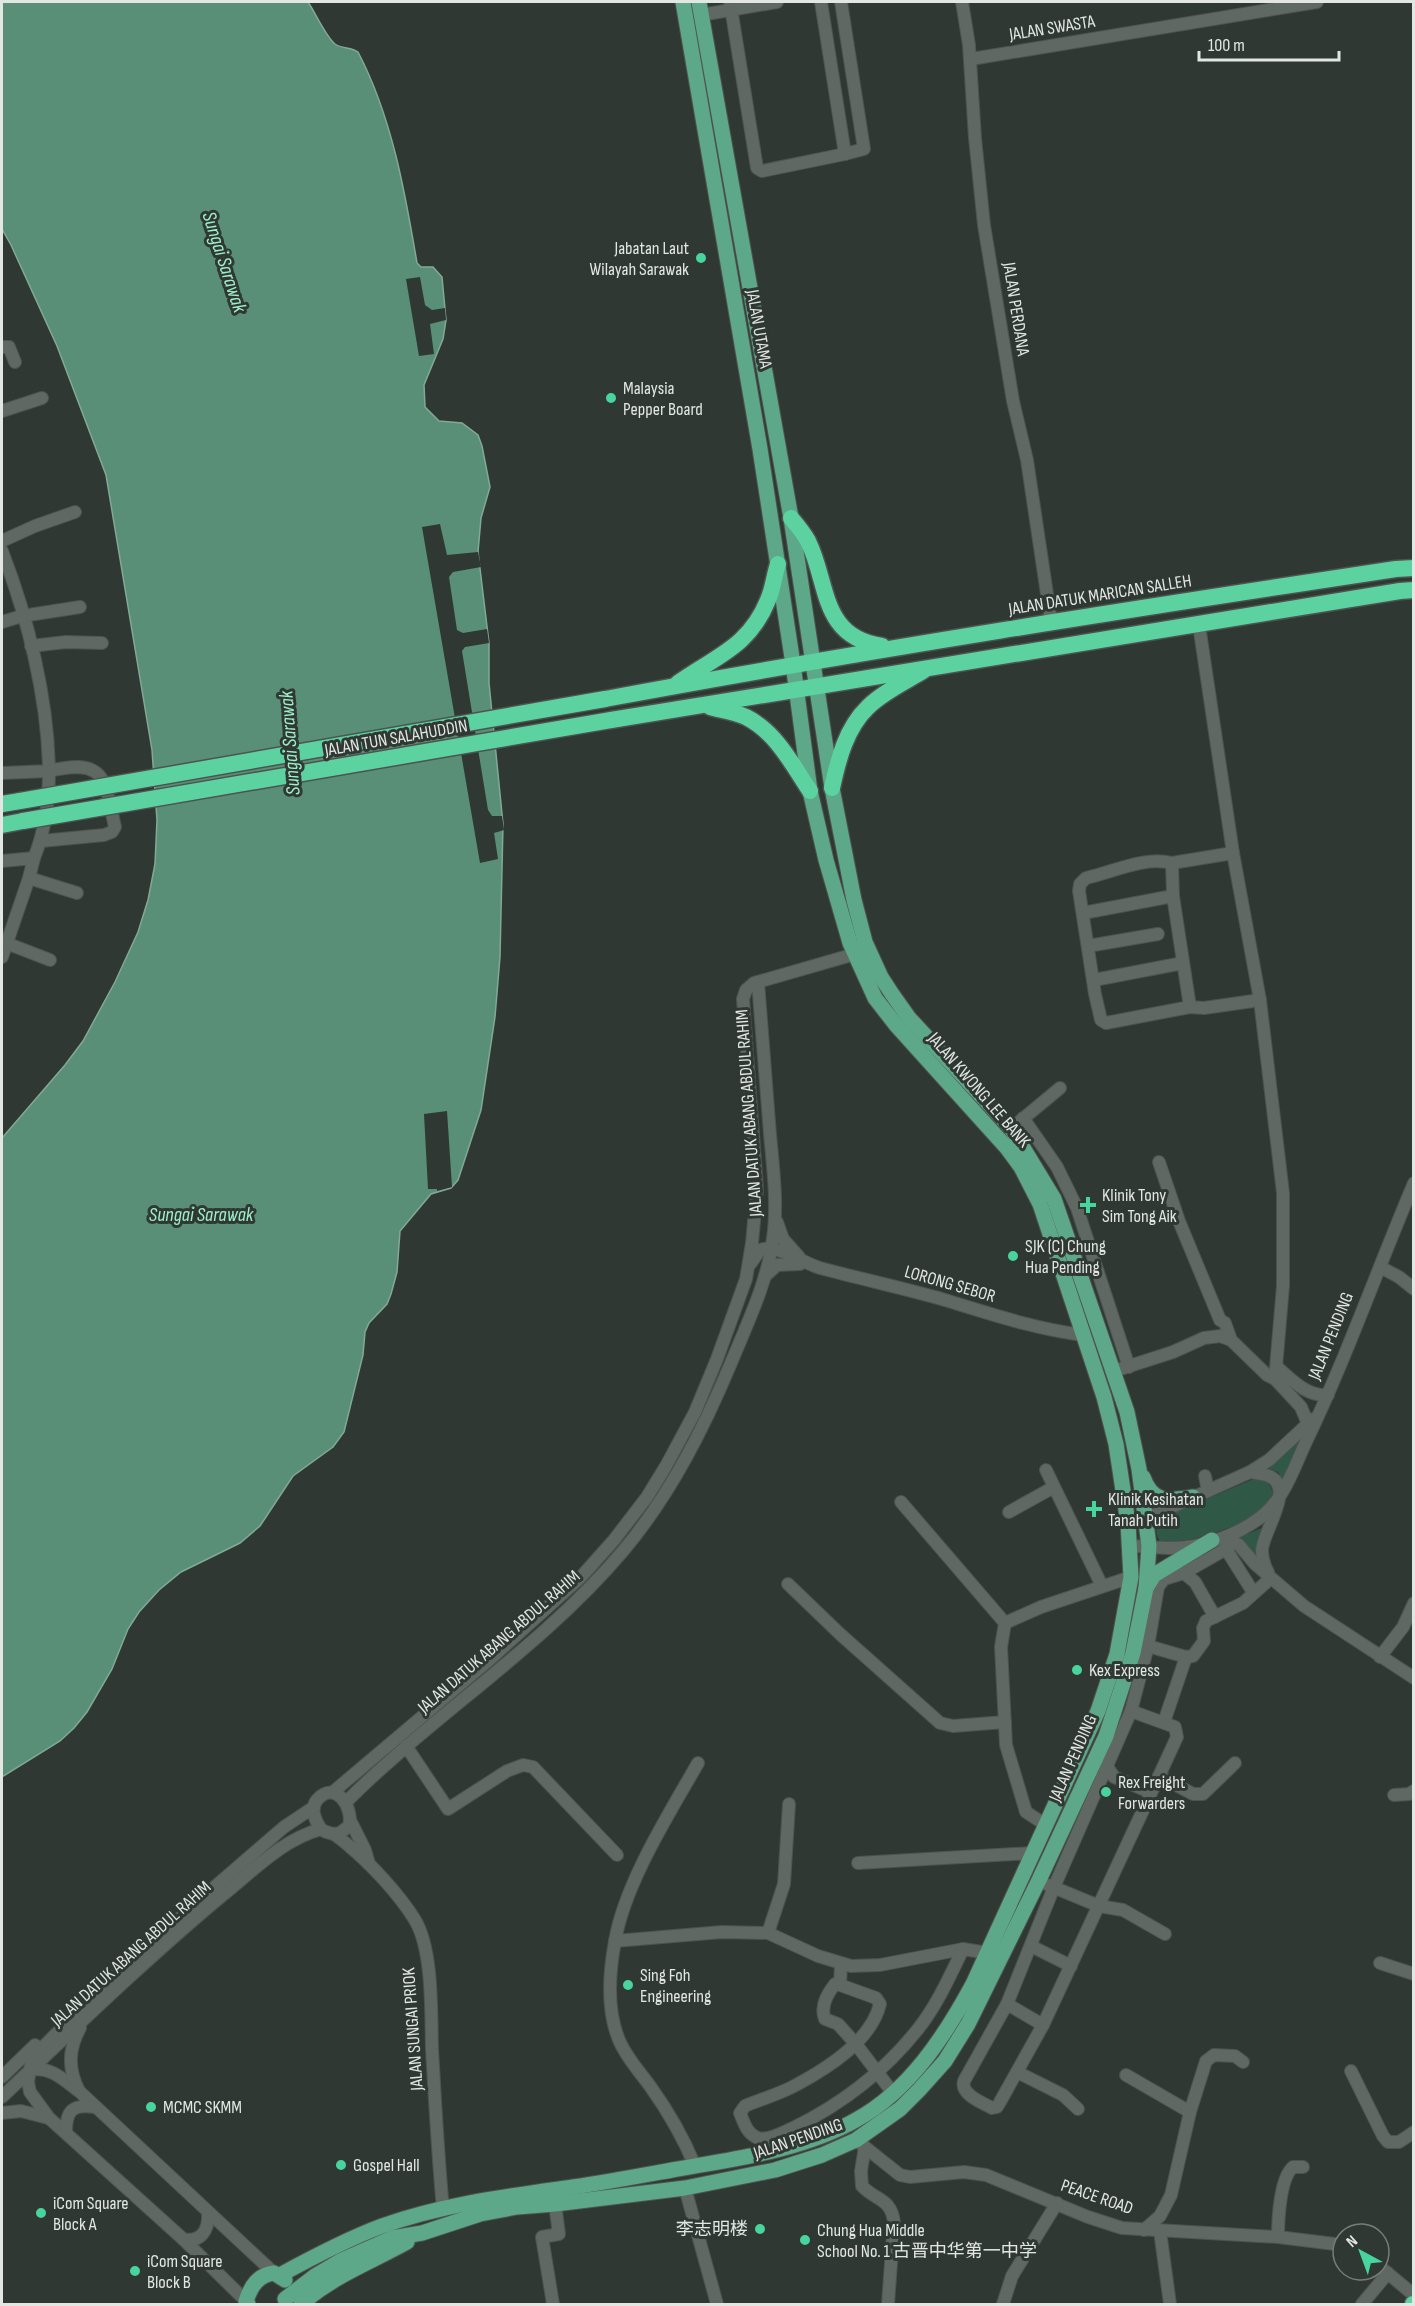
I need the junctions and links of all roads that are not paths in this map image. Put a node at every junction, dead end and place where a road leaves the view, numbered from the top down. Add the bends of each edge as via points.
1 (683, 2) edge
2 (777, 2) edge
3 (821, 2) edge
4 (841, 2) edge
5 (962, 2) edge
6 (1317, 2) edge
7 (730, 6) edge
8 (700, 8) edge
9 (970, 59) junction
10 (852, 71) junction
11 (831, 74) junction
12 (845, 154) junction
13 (2, 347) edge
14 (15, 363) dead end
15 (42, 398) dead end
16 (2, 411) edge
17 (75, 512) dead end
18 (791, 518) junction
19 (2, 542) edge
20 (2, 551) edge
21 (778, 564) junction
22 (1413, 568) edge
23 (1413, 590) edge
24 (80, 607) dead end
25 (22, 616) junction
26 (1051, 621) junction
27 (2, 622) edge
28 (1199, 625) junction
29 (102, 643) dead end
30 (31, 645) junction
31 (897, 647) junction
32 (814, 661) junction
33 (794, 664) junction
34 (932, 666) junction
35 (817, 685) junction
36 (672, 687) junction
37 (796, 689) junction
38 (705, 705) junction
39 (49, 771) junction
40 (2, 773) edge
41 (832, 788) junction
42 (810, 791) junction
43 (2, 804) edge
44 (2, 825) edge
45 (41, 841) junction
46 (1233, 852) junction
47 (34, 858) junction
48 (2, 861) edge
49 (1172, 863) junction
50 (29, 878) junction
51 (77, 893) dead end
52 (1173, 896) junction
53 (1083, 913) junction
54 (1158, 934) dead end
55 (6, 943) junction
56 (1088, 946) junction
57 (855, 954) junction
58 (2, 957) edge
59 (50, 960) dead end
60 (1184, 963) junction
61 (1094, 980) junction
62 (758, 982) junction
63 (1260, 1000) junction
64 (1190, 1007) junction
65 (1060, 1088) dead end
66 (1023, 1118) junction
67 (1011, 1128) junction
68 (1159, 1162) dead end
69 (1413, 1183) edge
70 (775, 1213) junction
71 (772, 1247) junction
72 (807, 1264) junction
73 (1380, 1267) junction
74 (747, 1270) junction
75 (764, 1277) junction
76 (1413, 1290) edge
77 (1220, 1320) junction
78 (1083, 1335) junction
79 (1204, 1338) junction
80 (1231, 1340) junction
81 (1129, 1367) junction
82 (1114, 1371) junction
83 (1276, 1373) junction
84 (1328, 1395) junction
85 (1320, 1412) junction
86 (1308, 1424) junction
87 (1139, 1469) junction
88 (1046, 1470) dead end
89 (1250, 1472) junction
90 (1205, 1476) dead end
91 (1054, 1487) junction
92 (1208, 1491) junction
93 (1193, 1497) junction
94 (1280, 1499) junction
95 (901, 1502) dead end
96 (1009, 1512) dead end
97 (1145, 1518) junction
98 (1128, 1523) junction
99 (1224, 1542) junction
100 (1131, 1546) junction
101 (1149, 1546) junction
102 (1184, 1573) junction
103 (1131, 1577) junction
104 (1270, 1577) junction
105 (788, 1584) dead end
106 (1102, 1586) junction
107 (1146, 1588) junction
108 (1254, 1592) junction
109 (1413, 1603) edge
110 (1215, 1617) junction
111 (1005, 1623) junction
112 (1145, 1639) junction
113 (1380, 1657) junction
114 (1186, 1658) junction
115 (1413, 1678) edge
116 (1128, 1705) junction
117 (1005, 1722) junction
118 (1164, 1722) junction
119 (406, 1746) junction
120 (698, 1763) dead end
121 (1235, 1763) dead end
122 (1101, 1764) junction
123 (1159, 1776) junction
124 (1413, 1791) edge
125 (333, 1792) junction
126 (1150, 1792) junction
127 (1394, 1795) dead end
128 (346, 1802) junction
129 (789, 1804) dead end
130 (314, 1807) junction
131 (350, 1820) junction
132 (1046, 1825) junction
133 (321, 1829) junction
134 (334, 1834) junction
135 (1033, 1853) junction
136 (617, 1855) dead end
137 (858, 1863) dead end
138 (369, 1865) junction
139 (1039, 1880) junction
140 (1054, 1887) junction
141 (1099, 1906) junction
142 (768, 1933) junction
143 (1165, 1934) dead end
144 (615, 1941) junction
145 (1031, 1946) junction
146 (963, 1949) junction
147 (988, 1953) junction
148 (1380, 1963) dead end
149 (841, 1965) junction
150 (1071, 1966) junction
151 (1413, 1974) edge
152 (840, 1985) junction
153 (98, 1993) junction
154 (1007, 2004) junction
155 (84, 2019) junction
156 (1043, 2025) junction
157 (855, 2043) junction
158 (1243, 2062) dead end
159 (30, 2070) junction
160 (1351, 2071) dead end
161 (1017, 2072) junction
162 (877, 2073) junction
163 (1126, 2075) dead end
164 (2, 2077) edge
165 (2, 2084) edge
166 (80, 2092) junction
167 (893, 2093) junction
168 (2, 2097) edge
169 (94, 2106) junction
170 (1078, 2109) dead end
171 (1190, 2112) junction
172 (2, 2113) edge
173 (50, 2118) junction
174 (66, 2132) junction
175 (1413, 2132) edge
176 (861, 2143) junction
177 (771, 2144) junction
178 (695, 2166) junction
179 (1303, 2167) dead end
180 (685, 2188) junction
181 (1057, 2203) junction
182 (555, 2204) junction
183 (443, 2208) junction
184 (208, 2213) junction
185 (1144, 2230) junction
186 (1160, 2231) junction
187 (422, 2233) junction
188 (1278, 2236) junction
189 (183, 2239) junction
190 (1331, 2244) edge
191 (277, 2274) junction
192 (1391, 2276) edge
193 (1375, 2282) edge
194 (1413, 2295) edge
195 (247, 2302) edge
196 (283, 2302) edge
197 (301, 2304) edge
198 (553, 2304) edge
199 (717, 2304) edge
200 (888, 2304) edge
201 (1003, 2304) edge
202 (1170, 2304) edge
203 (1362, 2304) edge

1 - 21 main road, JALAN UTAMA
2 - 7 street
3 - 11 street
4 - 10 street
5 - 9 street, JALAN PERDANA
6 - 9 street, JALAN SWASTA
7 - 8 street
7 - 12 street via 757,168 762,171
8 - 18 main road, JALAN UTAMA
9 - 26 street, JALAN PERDANA via 984,225 1013,401 1027,460
10 - 11 street
10 - 12 street via 864,150
11 - 12 street
13 - 14 street via 9,347
15 - 16 street
17 - 19 street
18 - 31 highway via 808,542 829,606 840,624 865,643
18 - 32 main road, JALAN UTAMA
20 - 25 street
21 - 33 main road, JALAN UTAMA
21 - 36 highway via 770,597 753,629 732,648
22 - 26 highway, JALAN DATUK MARICAN SALLEH
23 - 28 highway
24 - 25 street
25 - 27 street
25 - 30 street
26 - 31 highway, JALAN DATUK MARICAN SALLEH
28 - 34 highway
28 - 46 street
29 - 30 street
30 - 39 street via 46,724
31 - 32 highway, JALAN DATUK MARICAN SALLEH
32 - 33 highway, JALAN DATUK MARICAN SALLEH
32 - 35 main road, JALAN UTAMA
33 - 36 highway, JALAN TUN SALAHUDDIN
33 - 37 main road, JALAN UTAMA
34 - 35 highway
34 - 41 highway via 868,707 850,731
35 - 37 highway
35 - 41 main road, JALAN KWONG LEE BANK
36 - 43 highway, JALAN TUN SALAHUDDIN, bridge
37 - 38 highway, JALAN TUN SALAHUDDIN
37 - 42 main road, JALAN KWONG LEE BANK
38 - 42 highway via 744,716 762,727 778,743
38 - 44 highway, JALAN TUN SALAHUDDIN, bridge
39 - 40 street
39 - 45 street
39 - 45 street via 94,770 103,778 115,827 104,835
41 - 67 main road, JALAN KWONG LEE BANK via 854,900 865,942 881,978 909,1018
42 - 57 main road, JALAN KWONG LEE BANK
45 - 47 street
46 - 49 street
46 - 63 street
47 - 48 street
47 - 50 street
49 - 52 street
49 - 53 street via 1140,863 1086,878 1079,891
50 - 51 street
50 - 55 street
52 - 53 street
52 - 60 street
53 - 56 street
54 - 56 street
55 - 58 street
55 - 59 street
56 - 61 street
57 - 62 street
57 - 78 main road, JALAN KWONG LEE BANK via 875,998 896,1025 1021,1167 1040,1204
60 - 61 street
60 - 64 street
61 - 64 street via 1103,1022
62 - 70 street, JALAN DATUK ABANG ABDUL RAHIM
62 - 74 street, JALAN DATUK ABANG ABDUL RAHIM via 746,990 742,999 757,1189
63 - 64 street
63 - 83 street via 1284,1200
65 - 66 street
66 - 67 street
66 - 81 street via 1057,1167 1077,1208
67 - 82 main road, JALAN KWONG LEE BANK via 1054,1199
68 - 77 street
69 - 73 street, JALAN PENDING
70 - 71 street, JALAN DATUK ABANG ABDUL RAHIM
70 - 72 street via 783,1239
71 - 72 street
71 - 74 street via 760,1250
71 - 75 street, JALAN DATUK ABANG ABDUL RAHIM
72 - 75 street via 777,1264
72 - 78 street, LORONG SEBOR via 1028,1325
73 - 76 street via 1399,1276
73 - 84 street, JALAN PENDING
74 - 125 street, JALAN DATUK ABANG ABDUL RAHIM via 695,1412 666,1466 614,1540 531,1624
75 - 119 street, JALAN DATUK ABANG ABDUL RAHIM via 720,1390 696,1439 680,1470 630,1542 556,1620
77 - 79 street
77 - 80 street
78 - 98 main road, JALAN KWONG LEE BANK via 1116,1444
79 - 80 street via 1220,1336
79 - 81 street
80 - 83 street via 1267,1375
81 - 82 street
82 - 87 main road, JALAN KWONG LEE BANK
83 - 84 street via 1308,1392
83 - 86 street via 1301,1407
84 - 85 street, JALAN PENDING
85 - 86 street, JALAN PENDING
85 - 94 street
86 - 89 street, JALAN PENDING
87 - 93 main road via 1156,1497 1169,1501
87 - 97 main road, JALAN KWONG LEE BANK
88 - 91 street
89 - 92 street, JALAN PENDING
89 - 94 street via 1275,1480
90 - 92 street
91 - 96 street
91 - 106 street
92 - 93 street, JALAN PENDING
93 - 97 street, JALAN PENDING
94 - 99 street via 1261,1518
94 - 104 street via 1262,1548
95 - 111 street
97 - 98 street, JALAN PENDING
97 - 101 main road, JALAN PENDING
98 - 100 main road, JALAN PENDING
99 - 101 street via 1189,1547
99 - 102 street
99 - 104 street
99 - 107 main road via 1154,1575
99 - 108 street
100 - 101 street
100 - 103 main road, JALAN PENDING
101 - 107 main road, JALAN PENDING
102 - 110 street via 1196,1582
102 - 112 street via 1164,1579 1158,1587
103 - 106 street
103 - 132 main road, JALAN PENDING via 1117,1654 1098,1711
104 - 108 street
104 - 113 street via 1304,1606
105 - 117 street via 940,1723 953,1726
106 - 111 street
107 - 112 main road, JALAN PENDING
108 - 110 street via 1243,1604
109 - 113 street via 1403,1627
110 - 114 street via 1206,1621 1204,1641 1193,1656
111 - 117 street via 1001,1647
112 - 114 street
112 - 116 main road, JALAN PENDING
113 - 115 street
114 - 118 street
116 - 118 street
116 - 122 main road, JALAN PENDING
117 - 132 street via 1006,1744 1026,1812
118 - 123 street via 1175,1727 1177,1737
119 - 128 street, JALAN DATUK ABANG ABDUL RAHIM
119 - 136 street via 448,1809 507,1771 523,1765 533,1767
120 - 144 street via 656,1836 629,1895
121 - 123 street via 1203,1794 1193,1794
122 - 126 street via 1114,1777
122 - 139 main road, JALAN PENDING
122 - 140 street
123 - 126 street
124 - 127 street
125 - 128 street
125 - 130 street via 319,1798
126 - 141 street
128 - 131 street
129 - 142 street via 783,1884
130 - 133 street
130 - 153 street, JALAN DATUK ABANG ABDUL RAHIM via 284,1827
131 - 134 street via 345,1829
131 - 138 street
132 - 135 main road, JALAN PENDING
133 - 134 street
133 - 155 street, JALAN DATUK ABANG ABDUL RAHIM via 278,1848
134 - 138 street
135 - 137 street
135 - 147 main road, JALAN PENDING
138 - 183 street, JALAN SUNGAI PRIOK via 413,1917 423,1936
139 - 140 street
139 - 176 main road, JALAN PENDING via 992,1978 945,2061
140 - 141 street
140 - 145 street
141 - 143 street via 1123,1910
141 - 150 street
142 - 144 street via 722,1932
142 - 149 street
144 - 178 street via 610,1993 619,2040 678,2129
145 - 150 street
145 - 154 street
146 - 147 street
146 - 149 street via 880,1965
146 - 162 street via 920,2027
147 - 167 main road, JALAN PENDING via 957,2015 933,2049
148 - 151 street
149 - 152 street
150 - 156 street
152 - 157 street via 835,1984 829,1991 822,2013
152 - 157 street via 876,1998 880,2004 877,2018
153 - 159 street via 38,2050
153 - 164 street, JALAN DATUK ABANG ABDUL RAHIM
154 - 156 street
154 - 161 street via 962,2086 992,2108 997,2107
155 - 159 street, JALAN DATUK ABANG ABDUL RAHIM
155 - 166 street via 73,2041 70,2062
156 - 161 street
157 - 162 street
157 - 177 street via 794,2086 745,2106 740,2113 746,2128
158 - 171 street via 1235,2056 1214,2055 1206,2061
159 - 165 street via 12,2074
159 - 166 street via 40,2068 55,2073
159 - 168 street, JALAN DATUK ABANG ABDUL RAHIM
159 - 173 street via 30,2092
160 - 175 street via 1388,2142 1398,2142
161 - 170 street via 1063,2095
162 - 167 street
162 - 177 street via 820,2115
163 - 171 street
166 - 169 street
167 - 177 main road, JALAN PENDING via 857,2120 830,2133
169 - 174 street via 77,2106 70,2112
169 - 184 street
171 - 185 street via 1171,2195 1160,2216
172 - 173 street via 21,2111
173 - 174 street
174 - 189 street
176 - 180 main road, JALAN PENDING via 775,2170
176 - 181 street, PEACE ROAD via 900,2175 986,2175
176 - 200 street via 862,2186 886,2202 894,2222
177 - 178 main road, JALAN PENDING
178 - 183 main road, JALAN PENDING
179 - 188 street via 1287,2172
180 - 182 main road, JALAN PENDING
180 - 199 street
181 - 185 street, PEACE ROAD via 1122,2228
181 - 201 street via 1012,2276
182 - 187 main road, JALAN PENDING via 480,2214
182 - 198 street via 559,2234 542,2237
183 - 191 main road, JALAN PENDING via 382,2226
184 - 189 street via 204,2233 196,2239
184 - 191 street
185 - 186 street, PEACE ROAD
186 - 188 street, PEACE ROAD
186 - 202 street
187 - 196 main road, JALAN PENDING via 368,2247 315,2276
187 - 197 main road via 340,2275
188 - 190 street, PEACE ROAD
189 - 195 street
191 - 195 main road, JALAN PENDING via 253,2284
191 - 196 main road via 287,2282
192 - 194 street
193 - 203 street

